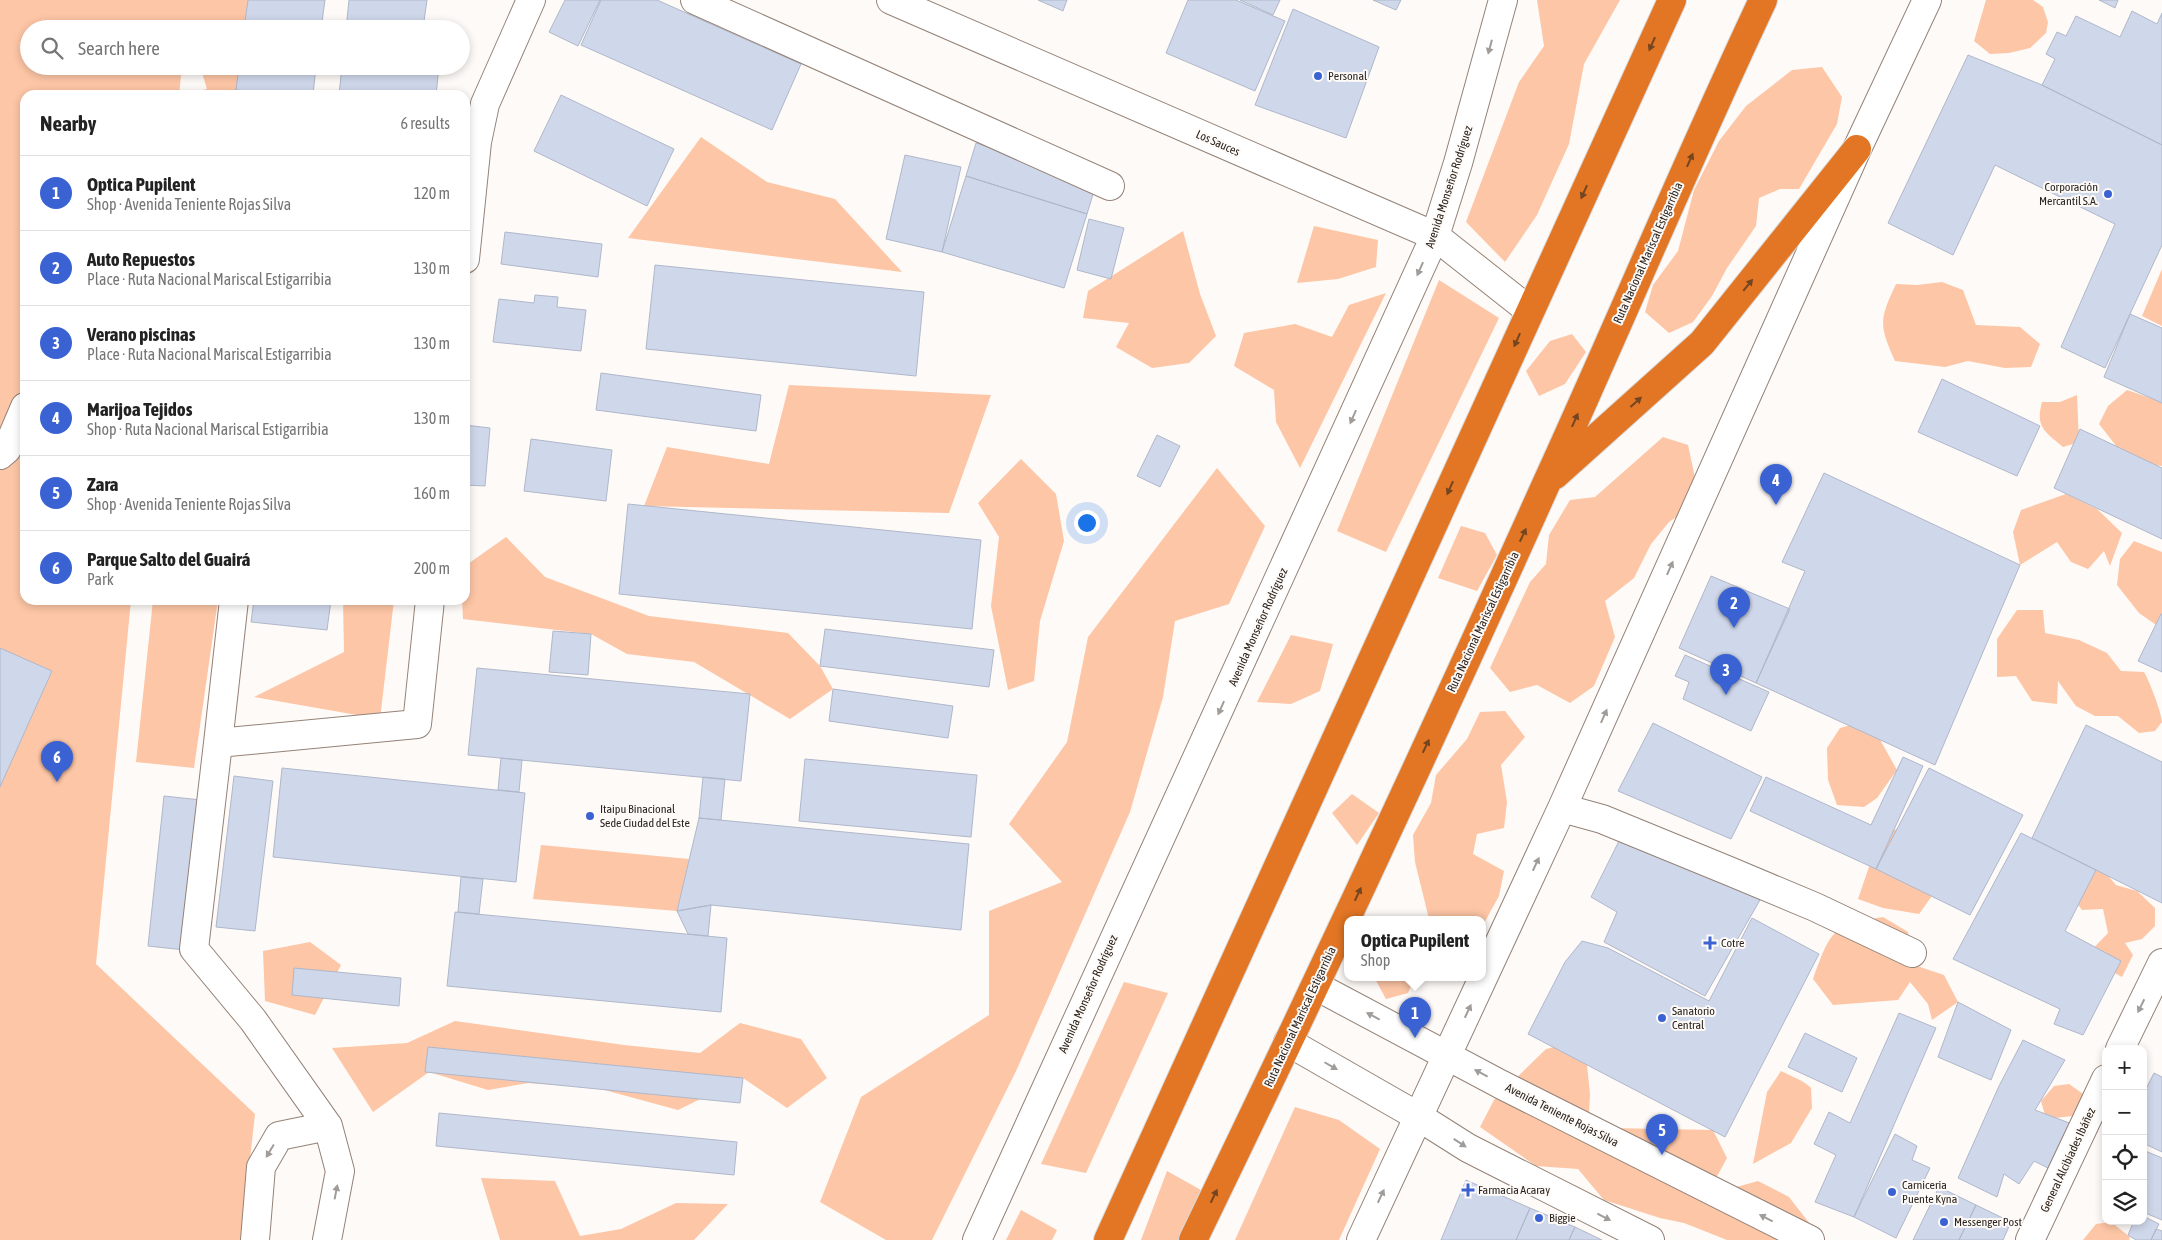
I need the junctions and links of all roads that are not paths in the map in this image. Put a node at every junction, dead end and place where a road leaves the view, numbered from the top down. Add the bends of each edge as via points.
1 (531, 0) edge
2 (695, 0) edge
3 (890, 0) edge
4 (1503, 0) edge
5 (1672, 0) edge
6 (1763, 0) edge
7 (1927, 0) edge
8 (1857, 149) junction
9 (1110, 186) dead end
10 (470, 210) edge
11 (1435, 236) junction
12 (1530, 311) junction
13 (20, 419) edge
14 (0, 455) edge
15 (1548, 481) junction
16 (233, 605) edge
17 (429, 605) edge
18 (218, 743) junction
19 (1562, 808) junction
20 (1348, 916) edge
21 (1344, 925) edge
22 (1912, 953) dead end
23 (2162, 963) edge
24 (1486, 972) edge
25 (1482, 981) edge
26 (1316, 986) junction
27 (1288, 1042) junction
28 (2122, 1045) edge
29 (1447, 1056) junction
30 (2102, 1087) edge
31 (1419, 1117) junction
32 (328, 1126) junction
33 (256, 1240) edge
34 (326, 1240) edge
35 (977, 1240) edge
36 (1108, 1240) edge
37 (1193, 1240) edge
38 (1360, 1240) edge
39 (1650, 1240) edge
40 (1810, 1240) edge
41 (2030, 1240) edge

1 - 10 street via 485,104 477,142
2 - 9 street
3 - 11 street, Los Sauces
4 -> 11 street, Avenida Monseñor Rodríguez
5 -> 12 highway
15 -> 6 highway, Ruta Nacional Mariscal Estigarribia
7 - 8 street
15 -> 8 highway via 1702,343
19 -> 8 street
11 - 12 street, Los Sauces
11 -> 35 street, Avenida Monseñor Rodríguez
12 -> 36 highway
13 - 14 street via 7,449
20 -> 15 highway, Ruta Nacional Mariscal Estigarribia
16 - 18 street
17 - 18 street via 417,724
18 - 32 street via 194,949 253,1020
19 - 22 street via 1602,819 1738,875
24 -> 19 street
26 -> 21 highway, Ruta Nacional Mariscal Estigarribia
23 -> 28 street
29 -> 25 street
26 - 27 highway, Ruta Nacional Mariscal Estigarribia
29 -> 26 street, Avenida Teniente Rojas Silva
27 -> 31 street
37 -> 27 highway, Ruta Nacional Mariscal Estigarribia
29 - 31 street
40 -> 29 street, Avenida Teniente Rojas Silva
30 - 41 street, General Alcibíades Ibáñez
38 -> 31 street
31 -> 39 street via 1468,1148
32 -> 33 street via 279,1136 261,1166
34 -> 32 street via 340,1171

